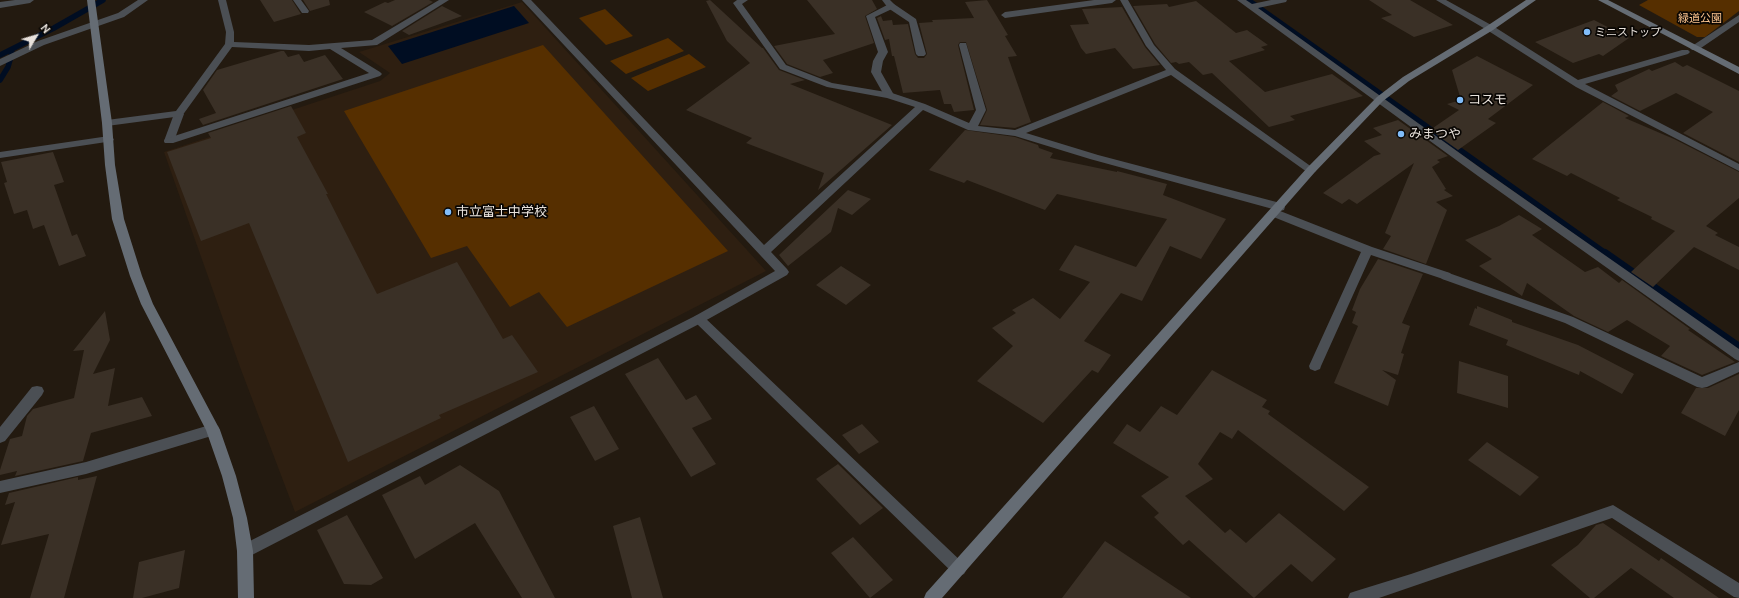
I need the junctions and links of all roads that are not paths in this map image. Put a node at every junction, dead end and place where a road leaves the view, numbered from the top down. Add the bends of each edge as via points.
1 (30, 0) edge
2 (91, 0) edge
3 (144, 0) edge
4 (222, 0) edge
5 (297, 0) edge
6 (445, 0) edge
7 (526, 0) edge
8 (744, 0) edge
9 (1112, 0) edge
10 (1124, 0) edge
11 (1241, 0) edge
12 (1282, 0) edge
13 (1440, 0) edge
14 (1532, 0) edge
15 (1602, 0) edge
16 (889, 3) edge
17 (0, 5) edge
18 (1252, 7) junction
19 (305, 11) dead end
20 (1005, 15) dead end
21 (1739, 18) edge
22 (93, 26) junction
23 (1490, 28) junction
24 (229, 44) junction
25 (963, 45) dead end
26 (333, 47) junction
27 (1695, 48) junction
28 (1685, 52) dead end
29 (921, 54) dead end
30 (0, 63) edge
31 (1172, 71) junction
32 (1739, 71) edge
33 (1582, 82) dead end
34 (889, 95) junction
35 (1380, 99) junction
36 (922, 106) junction
37 (179, 114) junction
38 (107, 123) junction
39 (972, 128) junction
40 (1016, 133) junction
41 (109, 139) junction
42 (0, 155) edge
43 (1739, 168) edge
44 (1311, 170) junction
45 (1278, 210) junction
46 (1368, 250) junction
47 (765, 251) junction
48 (699, 319) junction
49 (1739, 356) edge
50 (1315, 366) dead end
51 (1739, 367) edge
52 (36, 391) dead end
53 (213, 430) junction
54 (0, 437) edge
55 (0, 487) edge
56 (245, 551) junction
57 (959, 569) junction
58 (1739, 592) edge
59 (246, 598) edge
60 (932, 598) edge
61 (1356, 598) edge

1 - 17 street
2 - 22 street
3 - 22 street via 122,15
4 - 24 street via 230,32
5 - 19 street
6 - 26 street via 374,43
7 - 47 street
8 - 34 street via 737,3 783,67 830,85
9 - 20 street
10 - 31 street via 1150,46
11 - 18 street
12 - 18 street
13 - 23 street
14 - 23 street
15 - 27 street
16 - 29 street via 913,21
16 - 34 street via 870,16 883,52 876,72
18 - 35 street
21 - 27 street
22 - 30 street via 41,43
22 - 38 street
23 - 35 street via 1406,78
23 - 43 street via 1579,85
24 - 26 street
24 - 37 street
25 - 39 street via 981,110
26 - 37 street via 377,74 169,141
27 - 32 street
28 - 33 street
31 - 40 street
31 - 44 street
34 - 36 street
35 - 44 street
35 - 49 street
36 - 39 street
36 - 47 street
37 - 38 street
38 - 41 street
39 - 40 street
40 - 45 street
41 - 42 street
41 - 53 street via 118,219 136,276 147,304
44 - 45 street
45 - 46 street
45 - 57 street
46 - 50 street
46 - 51 street via 1569,320 1702,383
47 - 48 street via 783,272
48 - 56 street
48 - 57 street
52 - 54 street
53 - 55 street via 86,468
53 - 56 street via 229,476
56 - 59 street
57 - 60 street
58 - 61 street via 1613,511

